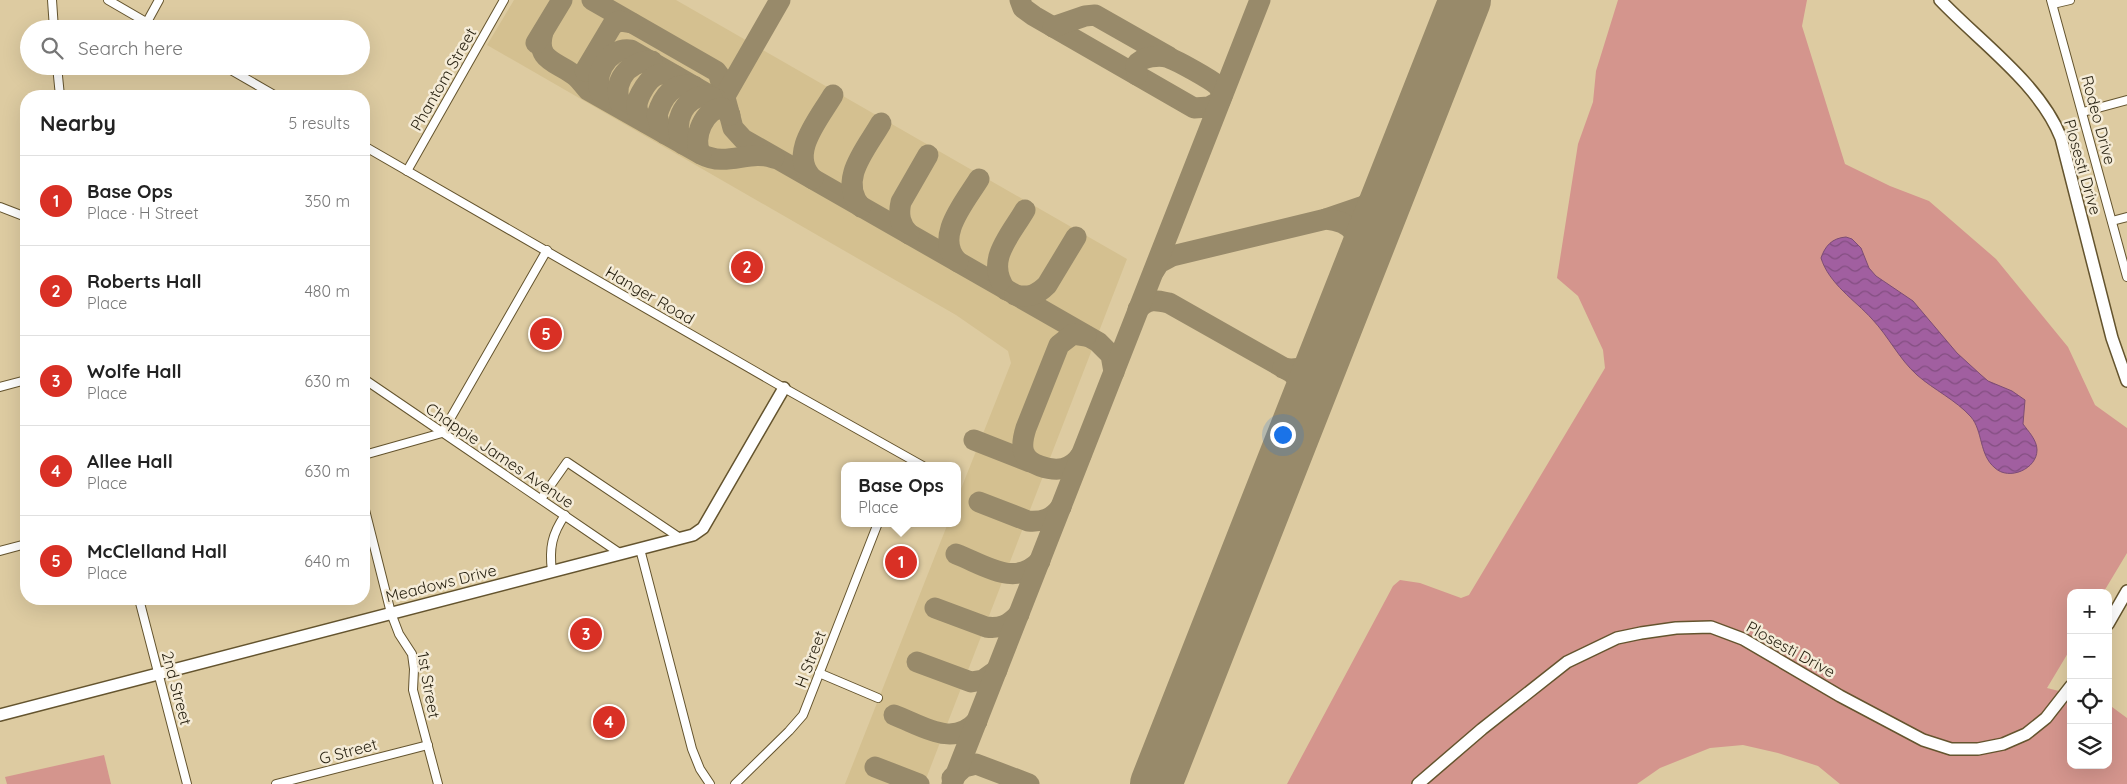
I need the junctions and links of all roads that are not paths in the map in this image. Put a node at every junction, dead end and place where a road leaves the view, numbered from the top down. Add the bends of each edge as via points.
1 (52, 0) edge
2 (108, 0) edge
3 (159, 0) edge
4 (504, 0) edge
5 (1940, 0) edge
6 (2070, 0) edge
7 (2052, 2) edge
8 (53, 20) edge
9 (143, 20) edge
10 (148, 20) edge
11 (58, 75) edge
12 (240, 75) edge
13 (59, 90) edge
14 (266, 90) edge
15 (2127, 100) edge
16 (2082, 112) junction
17 (370, 149) edge
18 (407, 171) junction
19 (0, 207) edge
20 (20, 215) edge
21 (2127, 217) edge
22 (2112, 221) junction
23 (547, 250) junction
24 (2127, 277) edge
25 (2127, 381) edge
26 (20, 382) edge
27 (370, 383) edge
28 (0, 387) edge
29 (784, 388) junction
30 (442, 434) junction
31 (370, 453) edge
32 (905, 456) junction
33 (903, 462) edge
34 (916, 462) edge
35 (541, 499) junction
36 (565, 515) junction
37 (876, 527) edge
38 (370, 530) edge
39 (680, 538) junction
40 (20, 546) edge
41 (640, 549) junction
42 (0, 551) edge
43 (621, 554) junction
44 (552, 571) junction
45 (2127, 592) edge
46 (141, 605) edge
47 (391, 613) junction
48 (2112, 617) edge
49 (819, 673) junction
50 (159, 674) junction
51 (2067, 691) edge
52 (878, 698) dead end
53 (0, 715) edge
54 (428, 744) junction
55 (187, 784) edge
56 (276, 784) edge
57 (438, 784) edge
58 (710, 784) edge
59 (735, 784) edge
60 (1418, 784) edge

1 - 8 street
2 - 9 street
3 - 10 street
4 - 18 street, Phantom Street
5 - 25 street, Plosesti Drive via 2032,90 2056,126 2112,338
6 - 7 street
7 - 16 street, Rodeo Drive
11 - 13 street
12 - 14 street
15 - 16 street
16 - 22 street, Rodeo Drive
17 - 18 street, Hanger Road
18 - 23 street, Hanger Road
19 - 20 street
21 - 22 street
22 - 24 street, Rodeo Drive
23 - 29 street, Hanger Road
23 - 30 street
26 - 28 street
27 - 30 street, Chappie James Avenue
29 - 32 street, Hanger Road
29 - 39 street, Meadows Drive via 703,528
30 - 31 street
30 - 35 street, Chappie James Avenue
32 - 33 street
32 - 34 street, Hanger Road
35 - 36 street, Chappie James Avenue
35 - 39 street via 567,462
36 - 43 street, Chappie James Avenue
36 - 44 street via 552,537
37 - 49 street, H Street
38 - 47 street, 1st Street
39 - 41 street, Meadows Drive
40 - 42 street
41 - 43 street, Meadows Drive
41 - 58 street via 692,748
43 - 44 street, Meadows Drive
44 - 47 street, Meadows Drive
45 - 48 street
46 - 50 street, 2nd Street
47 - 50 street, Meadows Drive
47 - 54 street, 1st Street via 412,654 413,690
49 - 52 street
49 - 59 street, H Street via 803,715
50 - 53 street, Meadows Drive
50 - 55 street, 2nd Street
51 - 60 street, Plosesti Drive via 2046,718 2026,734 2003,744 1978,749 1951,749 1923,740 1840,696 1744,639 1711,627 1641,633 1617,638 1566,662
54 - 56 street, G Street
54 - 57 street, 1st Street

